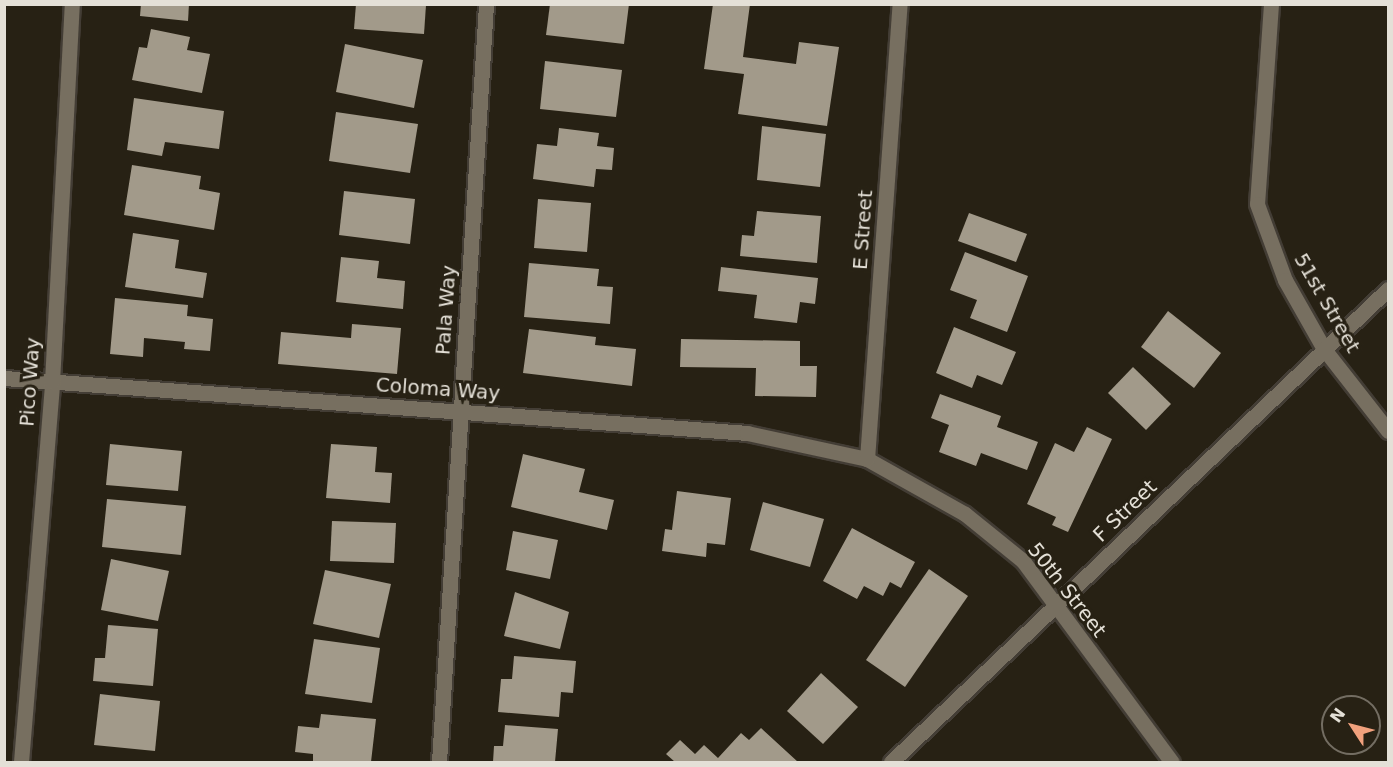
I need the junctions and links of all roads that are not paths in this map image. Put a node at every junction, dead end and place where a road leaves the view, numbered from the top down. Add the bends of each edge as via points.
1 (72, 4) edge
2 (486, 4) edge
3 (900, 4) edge
4 (1271, 4) edge
5 (1389, 289) edge
6 (1324, 349) junction
7 (4, 378) edge
8 (52, 382) junction
9 (461, 412) junction
10 (1389, 430) edge
11 (867, 459) junction
12 (1055, 607) junction
13 (21, 762) edge
14 (439, 762) edge
15 (891, 762) edge
16 (1172, 762) edge

1 - 8 street, Pico Way
2 - 9 street, Pala Way
3 - 11 street, E Street
4 - 6 street, 51st Street via 1257,204 1285,280
5 - 6 street, F Street
6 - 10 street, 51st Street
6 - 12 street, F Street
7 - 8 street, Coloma Way
8 - 9 street, Coloma Way
8 - 13 street, Pico Way
9 - 11 street, Coloma Way via 747,433
9 - 14 street, Pala Way
11 - 12 street, 50th Street via 964,514 1023,561
12 - 15 street, F Street
12 - 16 street, 50th Street

